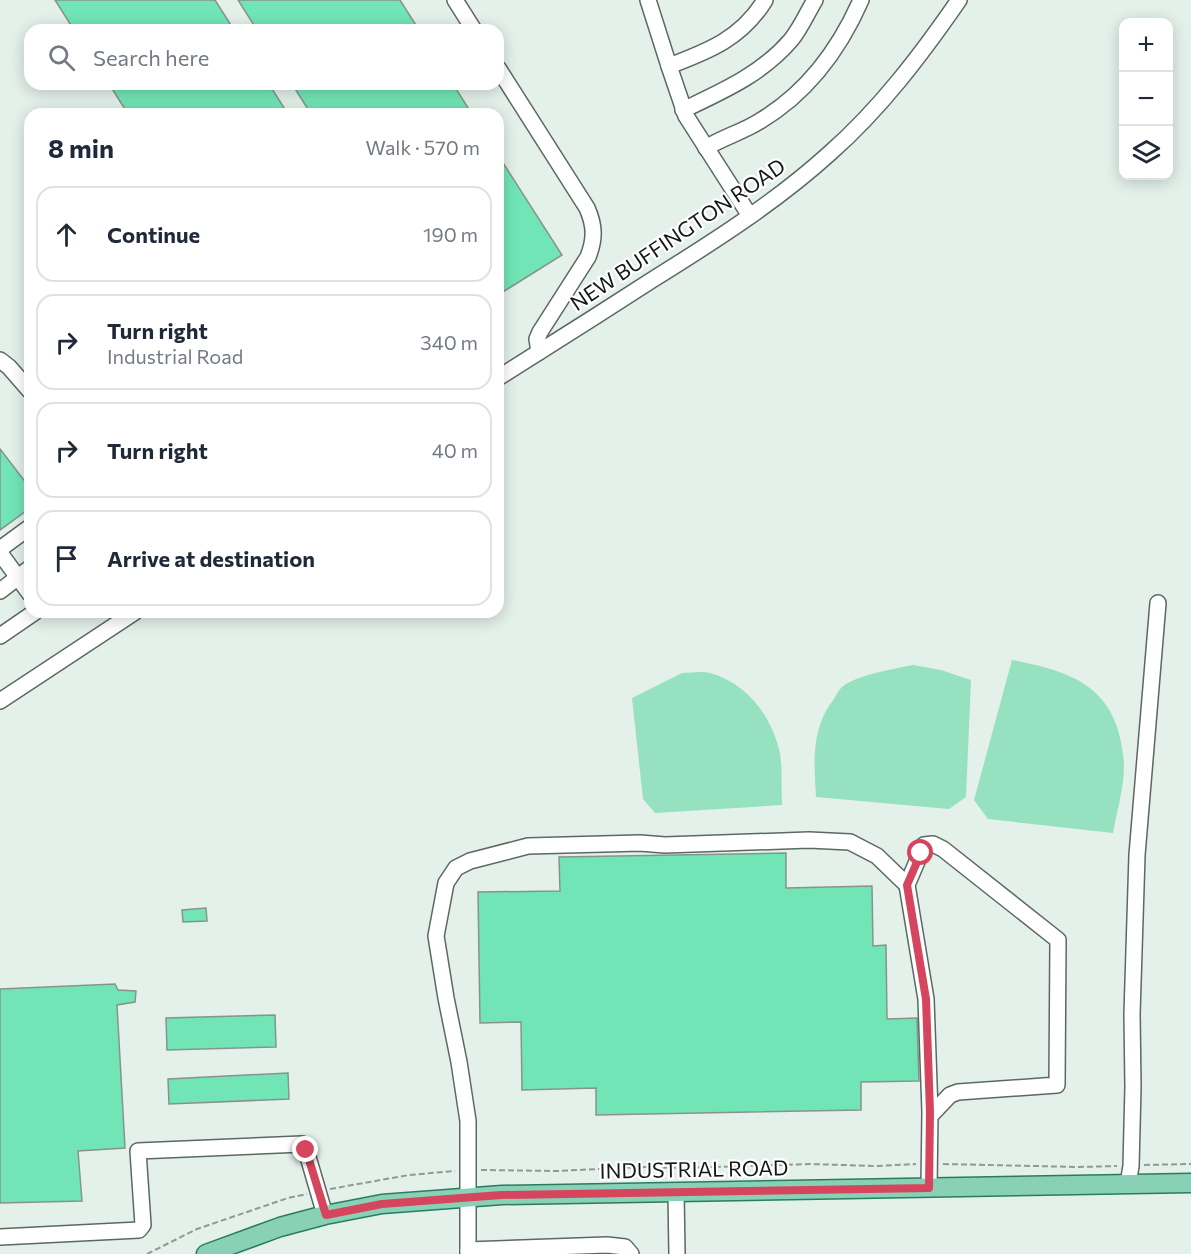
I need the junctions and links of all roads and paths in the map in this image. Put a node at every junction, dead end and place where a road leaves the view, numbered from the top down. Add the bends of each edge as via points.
1 (455, 0) edge
2 (648, 0) edge
3 (765, 0) edge
4 (815, 0) edge
5 (861, 0) edge
6 (959, 0) edge
7 (470, 24) edge
8 (669, 66) junction
9 (504, 77) edge
10 (683, 110) junction
11 (706, 148) junction
12 (750, 216) junction
13 (539, 352) junction
14 (0, 360) edge
15 (504, 374) edge
16 (24, 385) edge
17 (24, 532) edge
18 (0, 551) edge
19 (24, 572) edge
20 (0, 591) edge
21 (1158, 603) dead end
22 (26, 618) edge
23 (126, 618) edge
24 (0, 636) edge
25 (0, 701) edge
26 (907, 885) junction
27 (930, 1116) junction
28 (1191, 1183) edge
29 (1128, 1184) junction
30 (929, 1188) junction
31 (676, 1193) junction
32 (467, 1198) junction
33 (326, 1215) junction
34 (0, 1237) edge
35 (468, 1252) edge
36 (206, 1254) edge
37 (631, 1254) edge
38 (677, 1254) edge

1 - 7 street
2 - 8 street
3 - 8 street via 740,30 721,45
4 - 10 street via 793,38 773,60 747,78
5 - 11 street via 835,50 801,91 757,123
6 - 12 street, NEW BUFFINGTON ROAD via 878,106 830,153
8 - 10 street
9 - 13 street via 587,208 595,232 588,257 540,332
10 - 11 street
11 - 12 street
12 - 13 street, NEW BUFFINGTON ROAD
13 - 15 street, NEW BUFFINGTON ROAD
14 - 16 street
17 - 18 street
18 - 19 street
19 - 20 street
21 - 29 street via 1137,855
22 - 24 street
23 - 25 street
26 - 27 street via 926,999
26 - 27 street via 924,845 933,844 1058,940 1057,1085 958,1092
26 - 32 street via 877,856 850,842 809,840 528,846 456,868 446,882 436,936 468,1121
27 - 30 street
28 - 29 main road, INDUSTRIAL ROAD
29 - 30 main road, INDUSTRIAL ROAD
30 - 31 main road, INDUSTRIAL ROAD
31 - 32 main road, INDUSTRIAL ROAD
31 - 38 street
32 - 33 main road, INDUSTRIAL ROAD via 382,1204
32 - 35 street
33 - 34 street via 302,1144 138,1151 142,1226 139,1230
33 - 36 main road, INDUSTRIAL ROAD
35 - 37 street via 607,1245 625,1247

